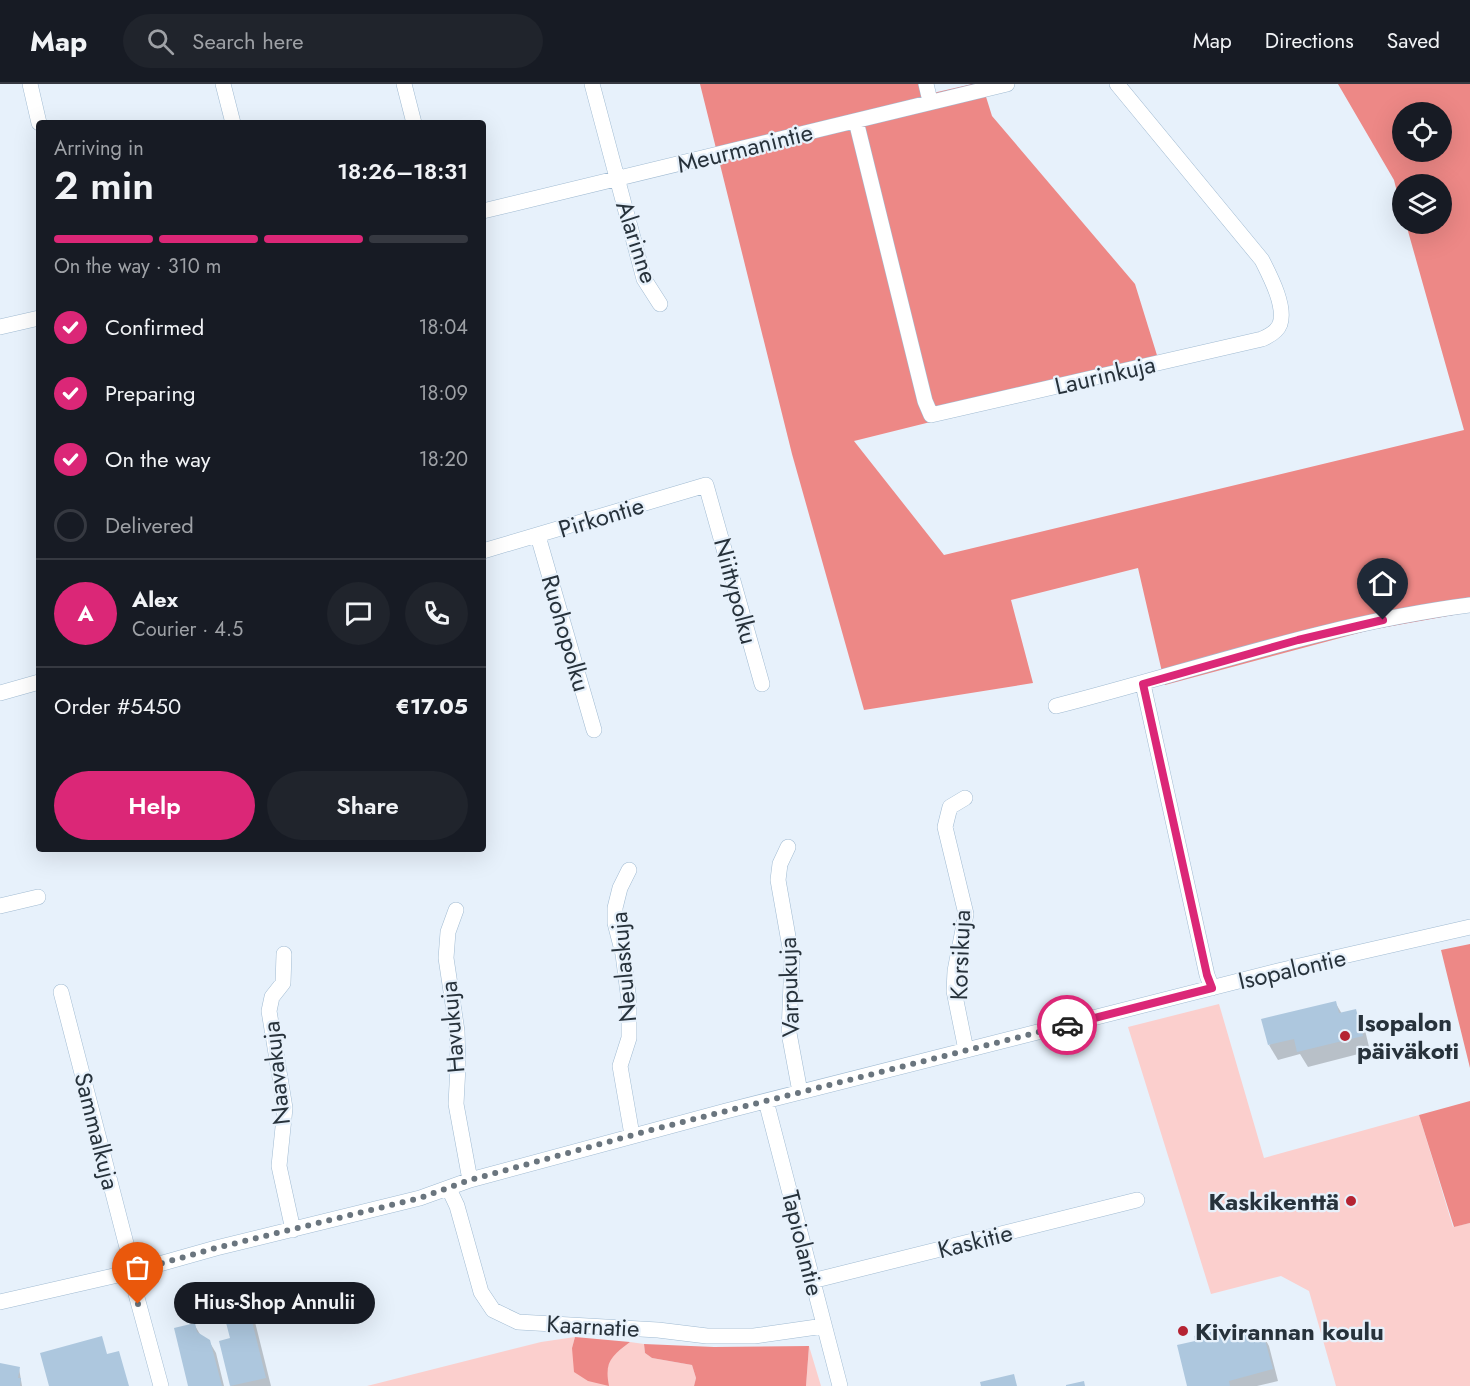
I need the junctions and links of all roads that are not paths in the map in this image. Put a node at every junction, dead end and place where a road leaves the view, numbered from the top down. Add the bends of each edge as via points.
1 (30, 84) edge
2 (223, 84) edge
3 (404, 84) edge
4 (592, 84) edge
5 (926, 84) edge
6 (1007, 84) edge
7 (1117, 84) edge
8 (930, 101) junction
9 (38, 120) edge
10 (232, 120) edge
11 (413, 120) edge
12 (856, 121) junction
13 (617, 179) junction
14 (486, 210) edge
15 (660, 304) dead end
16 (36, 319) edge
17 (0, 327) edge
18 (711, 498) joint
19 (538, 536) junction
20 (486, 550) edge
21 (1470, 605) edge
22 (36, 683) edge
23 (762, 684) dead end
24 (1143, 684) junction
25 (0, 693) edge
26 (1056, 706) dead end
27 (594, 730) dead end
28 (965, 798) dead end
29 (788, 847) dead end
30 (628, 870) dead end
31 (38, 897) dead end
32 (0, 906) edge
33 (456, 910) dead end
34 (1470, 927) edge
35 (284, 954) dead end
36 (1212, 988) junction
37 (61, 992) dead end
38 (966, 1050) junction
39 (800, 1092) junction
40 (766, 1101) junction
41 (632, 1135) junction
42 (470, 1180) junction
43 (449, 1189) junction
44 (1137, 1200) dead end
45 (293, 1230) junction
46 (131, 1272) junction
47 (812, 1281) junction
48 (0, 1302) edge
49 (824, 1326) junction
50 (161, 1386) edge
51 (840, 1386) edge

1 - 9 street
2 - 10 street
3 - 11 street
4 - 13 street, Alarinne
5 - 8 street
6 - 8 street, Meurmanintie
7 - 12 street, Laurinkuja via 1262,260 1274,285 1280,324 1274,333 1262,339 931,415 924,401
8 - 12 street, Meurmanintie
12 - 13 street, Meurmanintie
13 - 14 street, Meurmanintie
13 - 15 street, Alarinne via 645,279
16 - 17 street
18 - 19 street, Pirkontie via 706,485
18 - 23 street, Niittypolku
19 - 20 street, Pirkontie
19 - 27 street, Ruohopolku
21 - 24 street via 1344,629
22 - 25 street
24 - 26 street
24 - 36 street
28 - 38 street, Korsikuja via 950,807 945,827 966,914 954,991
29 - 39 street, Varpukuja via 778,880 792,959 789,1033
30 - 41 street, Neulaskuja via 615,908 615,923 629,1001 628,1038 620,1066
31 - 32 street
33 - 42 street, Havukuja via 448,932 446,958 457,1030 456,1104
34 - 36 street, Isopalontie
35 - 45 street, Naavakuja via 283,983 272,997 269,1011 285,1108 279,1166
36 - 38 street, Isopalontie
37 - 46 street, Sammalkuja
38 - 39 street, Isopalontie
39 - 40 street, Isopalontie
40 - 41 street, Isopalontie
40 - 47 street, Tapiolantie
41 - 42 street, Isopalontie
42 - 43 street, Isopalontie
43 - 45 street, Isopalontie
43 - 49 street, Kaarnatie via 481,1292 493,1310 518,1322 754,1336
44 - 47 street, Kaskitie
45 - 46 street, Isopalontie
46 - 48 street, Isopalontie
46 - 50 street, Sammalkuja
47 - 49 street, Tapiolantie
49 - 51 street, Tapiolantie

